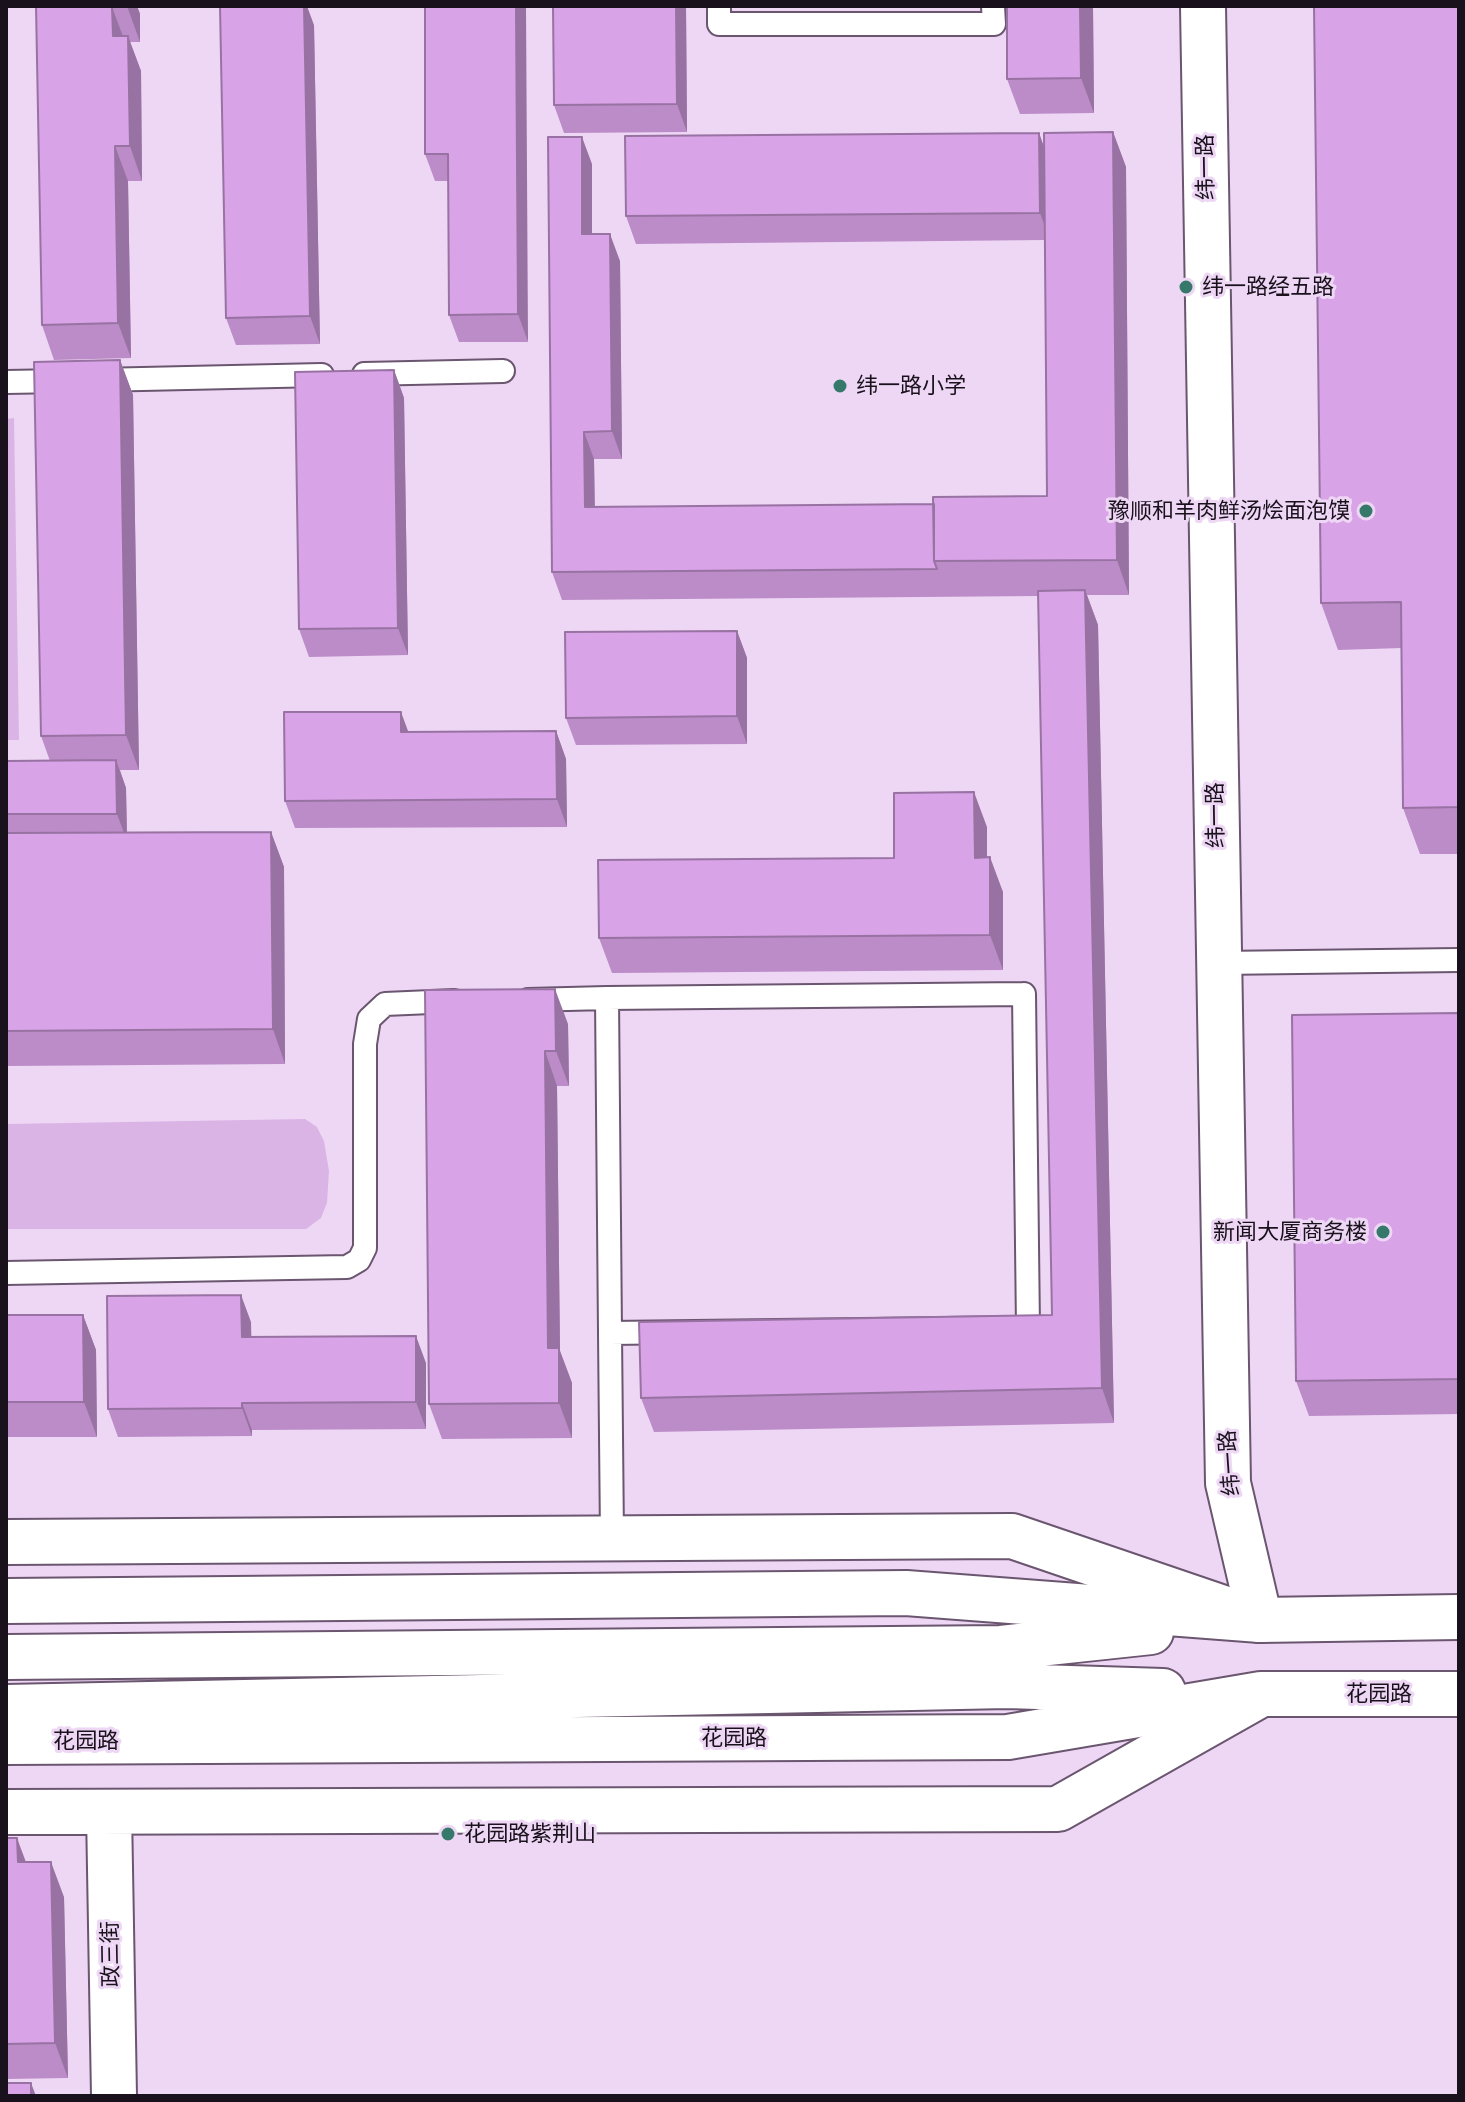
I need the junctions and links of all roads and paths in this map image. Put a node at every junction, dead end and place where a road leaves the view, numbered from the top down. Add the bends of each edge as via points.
1 (719, 6) edge
2 (993, 6) edge
3 (1203, 6) edge
4 (503, 371) dead end
5 (6, 382) edge
6 (1459, 960) edge
7 (1219, 963) junction
8 (607, 998) junction
9 (512, 1000) edge
10 (480, 1001) edge
11 (6, 1273) edge
12 (610, 1333) junction
13 (612, 1538) junction
14 (6, 1542) edge
15 (6, 1601) edge
16 (1459, 1617) edge
17 (1260, 1620) junction
18 (6, 1657) edge
19 (1261, 1694) junction
20 (1459, 1694) edge
21 (6, 1707) edge
22 (6, 1742) edge
23 (6, 1812) edge
24 (109, 1812) junction
25 (114, 2096) edge

1 - 2 lane via 719,24 994,24
3 - 7 main road, 纬一路
4 - 5 lane
6 - 7 lane
7 - 17 main road, 纬一路 via 1228,1483
8 - 9 lane
8 - 12 lane
8 - 12 lane via 1024,994 1028,1328
10 - 11 lane via 385,1004 369,1019 365,1248 347,1267
12 - 13 lane
13 - 14 main road
13 - 17 main road via 1012,1536
15 - 17 main road via 906,1593
16 - 17 main road
17 - 18 main road via 1001,1648
19 - 20 main road, 花园路
19 - 21 main road via 1007,1686
19 - 22 main road, 花园路 via 1008,1737
19 - 24 main road via 1058,1809
23 - 24 main road
24 - 25 main road, 政三街

